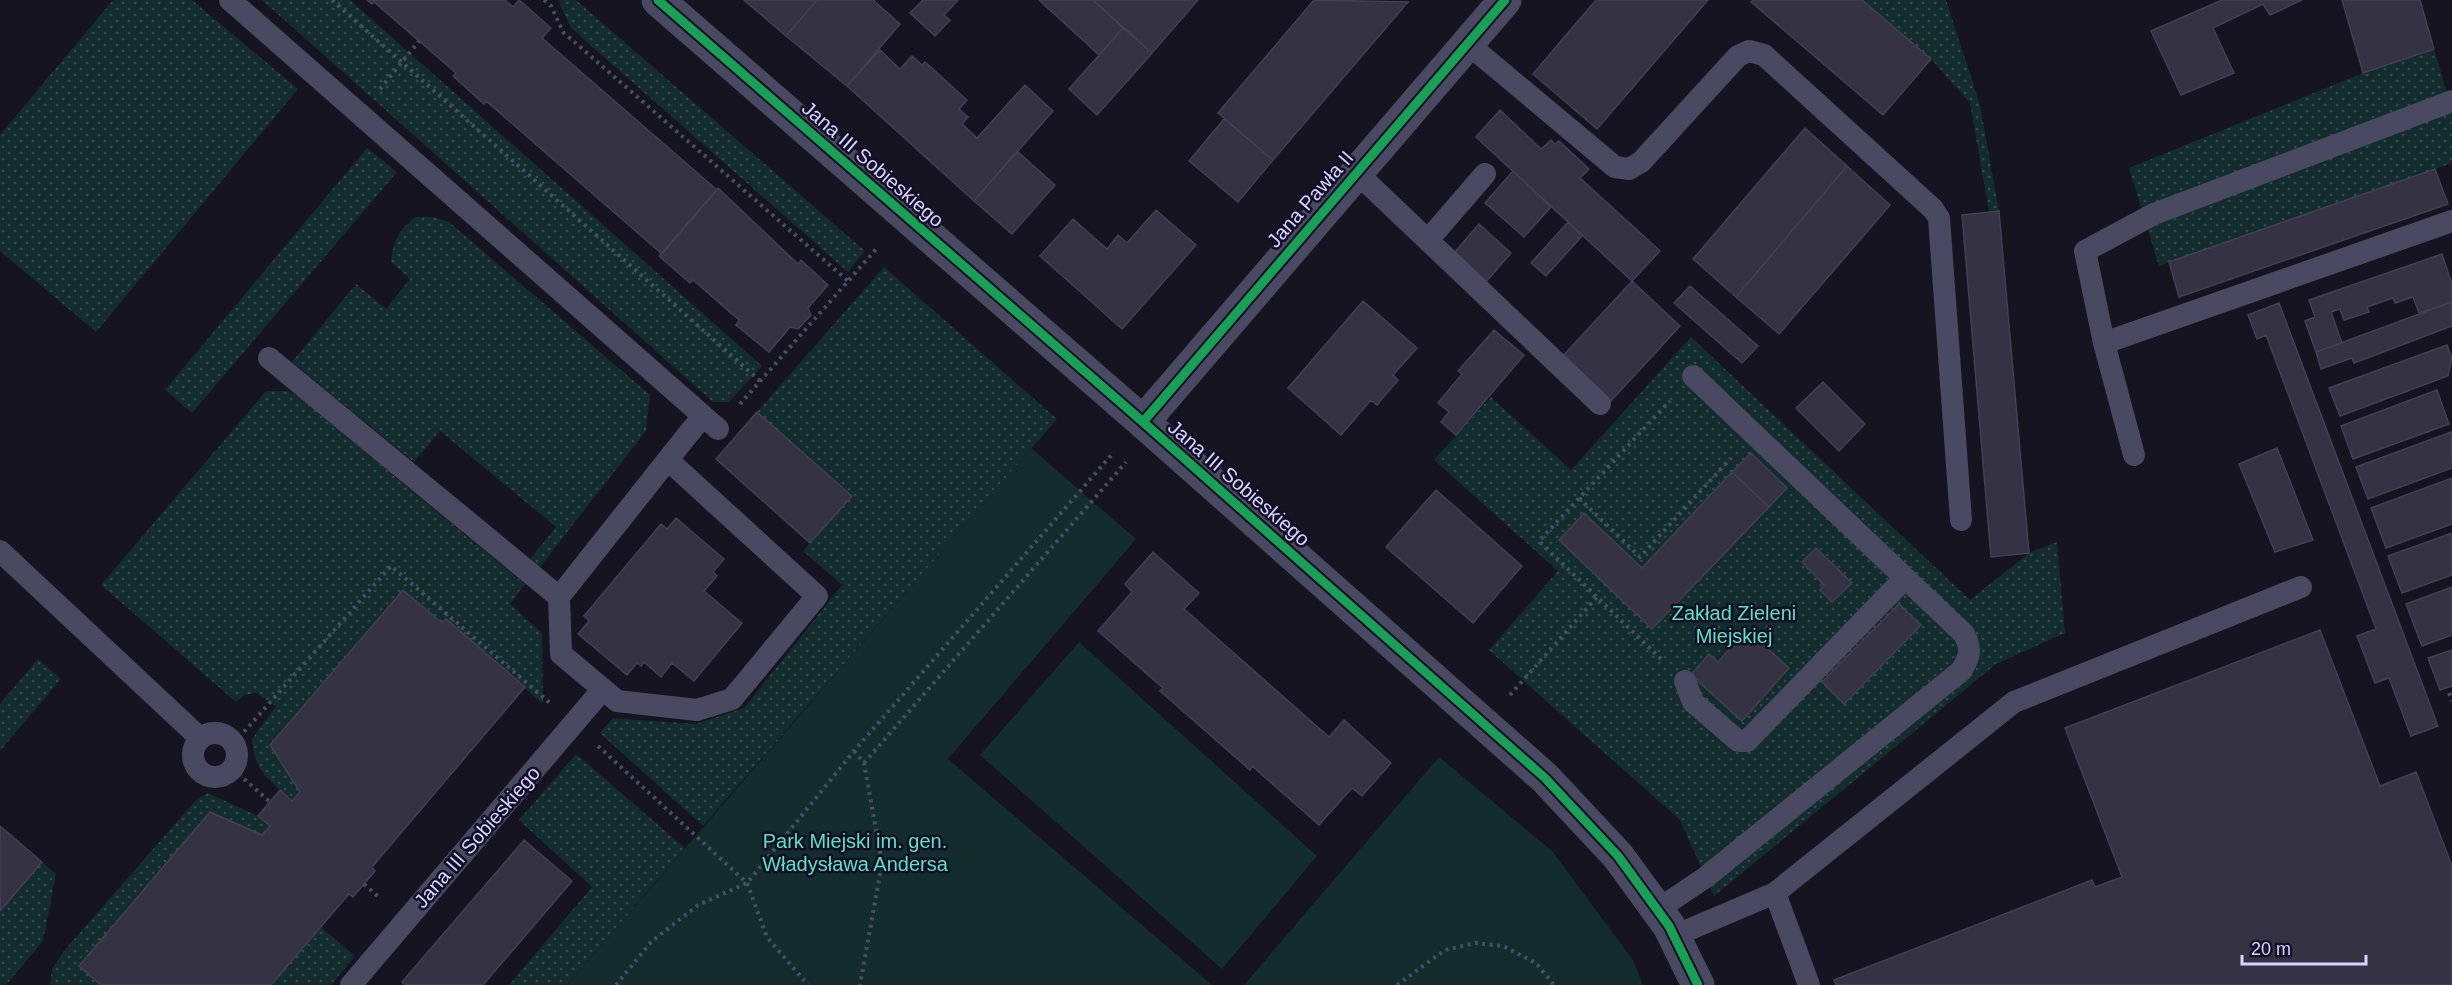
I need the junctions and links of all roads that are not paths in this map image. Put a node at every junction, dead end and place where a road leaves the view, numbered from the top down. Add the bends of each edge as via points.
1 (230, 0) edge
2 (658, 0) edge
3 (1506, 0) edge
4 (1468, 44) junction
5 (2452, 101) edge
6 (1357, 173) junction
7 (1485, 174) dead end
8 (2452, 221) edge
9 (1428, 240) junction
10 (2104, 343) junction
11 (268, 358) dead end
12 (1693, 376) road end
13 (1600, 404) dead end
14 (1143, 422) junction
15 (2134, 455) dead end
16 (668, 460) junction
17 (1961, 520) dead end
18 (0, 551) edge
19 (1905, 578) junction
20 (2301, 587) dead end
21 (559, 597) junction
22 (1685, 681) road end
23 (603, 689) junction
24 (201, 738) junction
25 (1775, 893) junction
26 (1666, 923) junction
27 (351, 985) edge
28 (1698, 985) edge
29 (1809, 985) edge

1 - 16 lane via 711,422
2 - 14 street, Jana III Sobieskiego
3 - 4 street, Jana Pawła II
4 - 6 street, Jana Pawła II
4 - 17 lane via 1615,167 1629,169 1641,162 1738,56 1749,51 1764,55 1933,209 1938,218
5 - 10 lane via 2154,214 2085,251
6 - 9 lane
6 - 14 street, Jana Pawła II
7 - 9 lane
8 - 10 lane
9 - 13 lane
10 - 15 lane
11 - 21 lane
12 - 19 lane
14 - 26 street, Jana III Sobieskiego via 1545,778 1618,856
16 - 21 lane
16 - 23 lane via 817,596 732,699 698,710 617,701
18 - 24 lane
19 - 22 lane via 1747,741 1738,741 1693,702
19 - 26 lane via 1964,634 1970,644 1969,658 1961,671 1706,877
20 - 25 lane via 2014,702
21 - 23 lane via 561,654
23 - 27 lane, Jana III Sobieskiego
24 - 24 lane via 193,752 201,772 214,777 233,769 237,756 234,743 218,733
25 - 26 lane
25 - 29 lane
26 - 28 street, Jana III Sobieskiego

